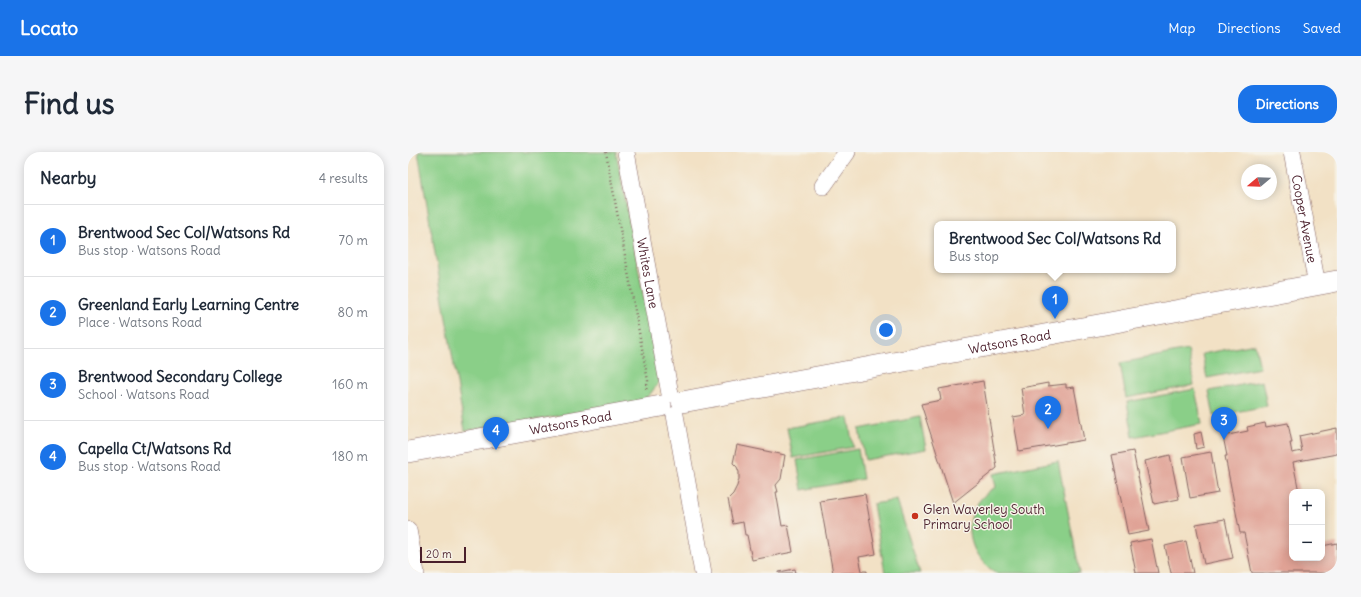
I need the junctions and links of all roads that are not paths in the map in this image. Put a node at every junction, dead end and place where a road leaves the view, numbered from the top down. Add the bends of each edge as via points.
1 (626, 152) edge
2 (847, 152) edge
3 (1292, 152) edge
4 (823, 186) dead end
5 (1327, 283) edge
6 (667, 405) junction
7 (408, 452) edge
8 (408, 530) edge
9 (416, 573) edge
10 (703, 573) edge

1 - 6 street, Whites Lane
2 - 4 street
3 - 5 street, Cooper Avenue
5 - 6 street, Watsons Road
6 - 7 street, Watsons Road
6 - 10 street, Whites Lane
8 - 9 street

